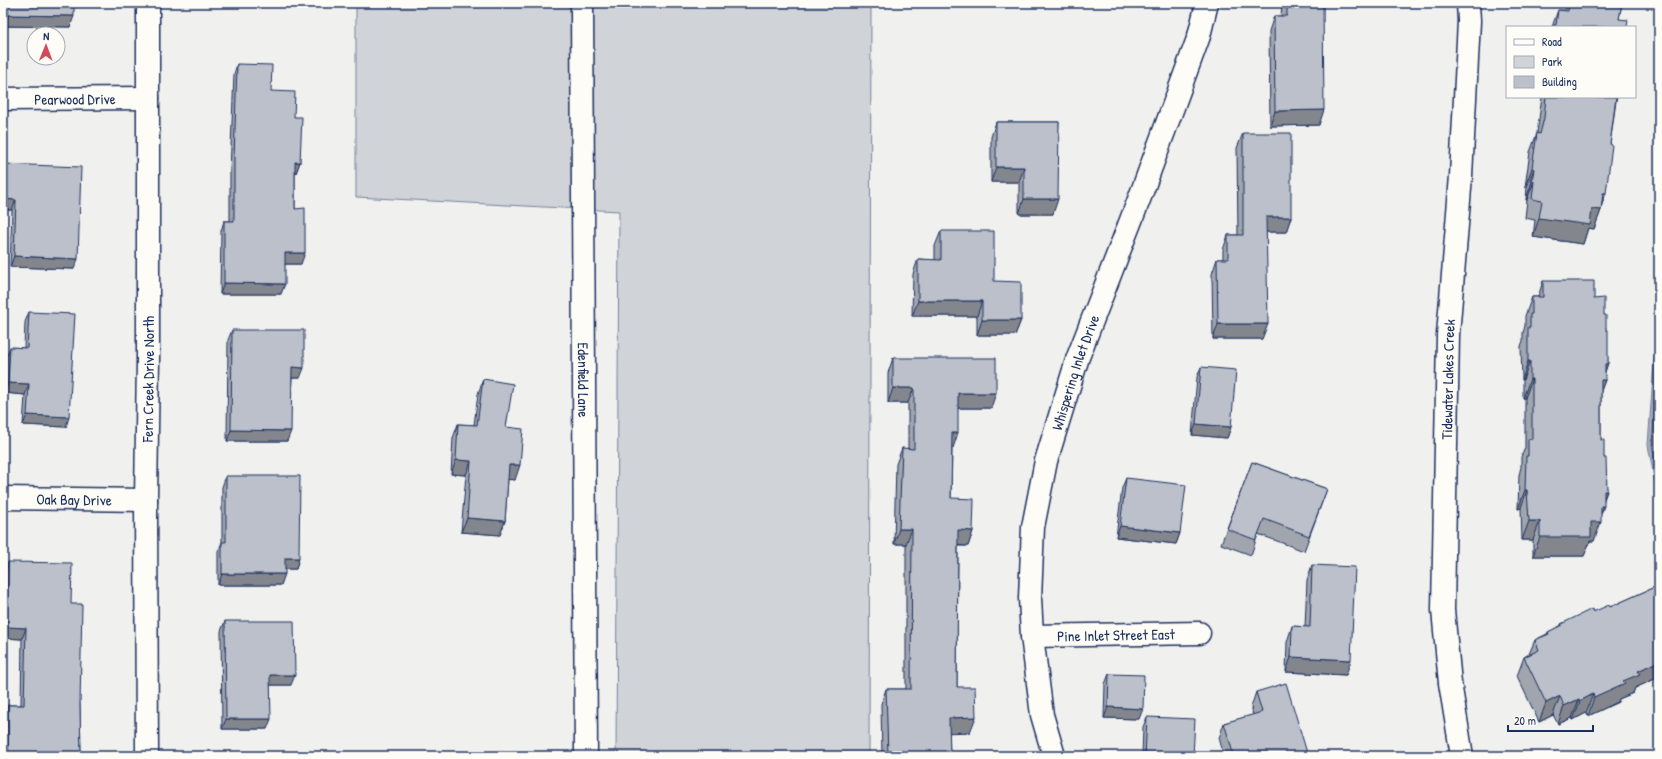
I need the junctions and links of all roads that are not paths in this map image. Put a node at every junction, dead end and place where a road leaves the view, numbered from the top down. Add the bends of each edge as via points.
1 (148, 3) edge
2 (582, 3) edge
3 (1207, 3) edge
4 (1468, 3) edge
5 (148, 98) junction
6 (3, 99) edge
7 (3, 498) edge
8 (146, 500) junction
9 (1199, 633) dead end
10 (1032, 636) junction
11 (147, 756) edge
12 (586, 756) edge
13 (1054, 756) edge
14 (1462, 756) edge

1 - 5 street, Fern Creek Drive North
2 - 12 street, Edenfield Lane
3 - 10 street, Whispering Inlet Drive via 1194,50 1078,357 1046,461 1033,527 1030,598
4 - 14 street, Tidewater Lakes Creek via 1461,168 1448,336 1443,610 1450,682
5 - 6 street, Pearwood Drive
5 - 8 street, Fern Creek Drive North
7 - 8 street, Oak Bay Drive
8 - 11 street, Fern Creek Drive North
9 - 10 street, Pine Inlet Street East
10 - 13 street, Whispering Inlet Drive via 1042,716

